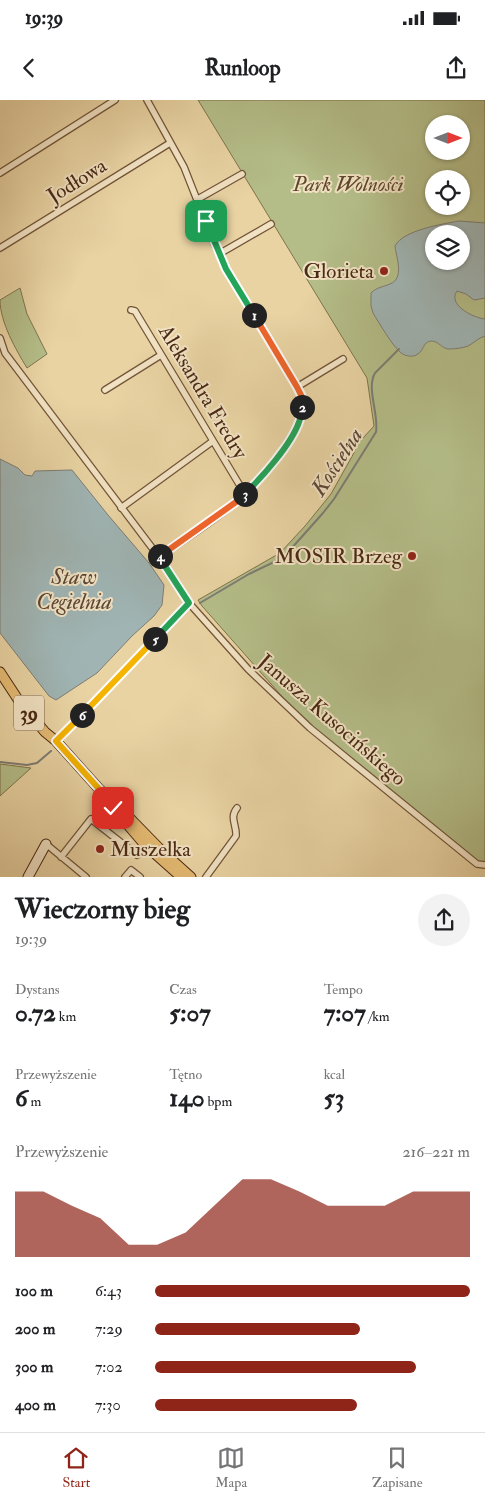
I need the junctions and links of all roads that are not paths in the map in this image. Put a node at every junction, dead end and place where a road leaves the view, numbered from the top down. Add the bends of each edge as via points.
1 (115, 100) edge
2 (147, 100) edge
3 (170, 142) junction
4 (0, 173) edge
5 (242, 174) dead end
6 (198, 199) junction
7 (271, 224) dead end
8 (0, 248) edge
9 (219, 254) junction
10 (131, 310) dead end
11 (0, 338) edge
12 (161, 355) junction
13 (344, 359) dead end
14 (297, 387) junction
15 (105, 390) dead end
16 (213, 440) junction
17 (245, 494) junction
18 (121, 508) junction
19 (159, 557) junction
20 (189, 603) junction
21 (0, 672) edge
22 (56, 741) junction
23 (100, 790) junction
24 (237, 808) dead end
25 (46, 844) joint
26 (137, 855) dead end
27 (61, 857) junction
28 (485, 865) edge
29 (78, 874) edge
30 (28, 877) edge
31 (86, 877) edge
32 (125, 877) edge
33 (140, 877) edge
34 (181, 877) edge
35 (191, 877) edge
36 (206, 877) edge

1 - 4 street
2 - 3 street
3 - 6 street
3 - 8 street, Jodłowa
5 - 6 street
6 - 9 street
7 - 9 street
9 - 14 street
10 - 12 street, Aleksandra Fredry via 135,311
11 - 18 street, Janusza Kusocińskiego via 5,353
12 - 15 street
12 - 16 street, Aleksandra Fredry
13 - 14 street
14 - 17 street via 303,399 299,422 272,465
16 - 17 street, Aleksandra Fredry
16 - 18 street
17 - 19 street
18 - 19 street, Janusza Kusocińskiego
19 - 20 street, Janusza Kusocińskiego
20 - 22 street
20 - 28 street, Janusza Kusocińskiego via 248,669 310,728 477,864
21 - 22 main road, 39 via 49,728
22 - 23 main road, 39
23 - 34 main road, 39 via 145,845
23 - 35 main road, 39
24 - 36 street via 233,821 236,836
25 - 27 street
25 - 30 street
26 - 27 street via 91,819
27 - 29 street
29 - 31 street
32 - 33 street via 130,870

